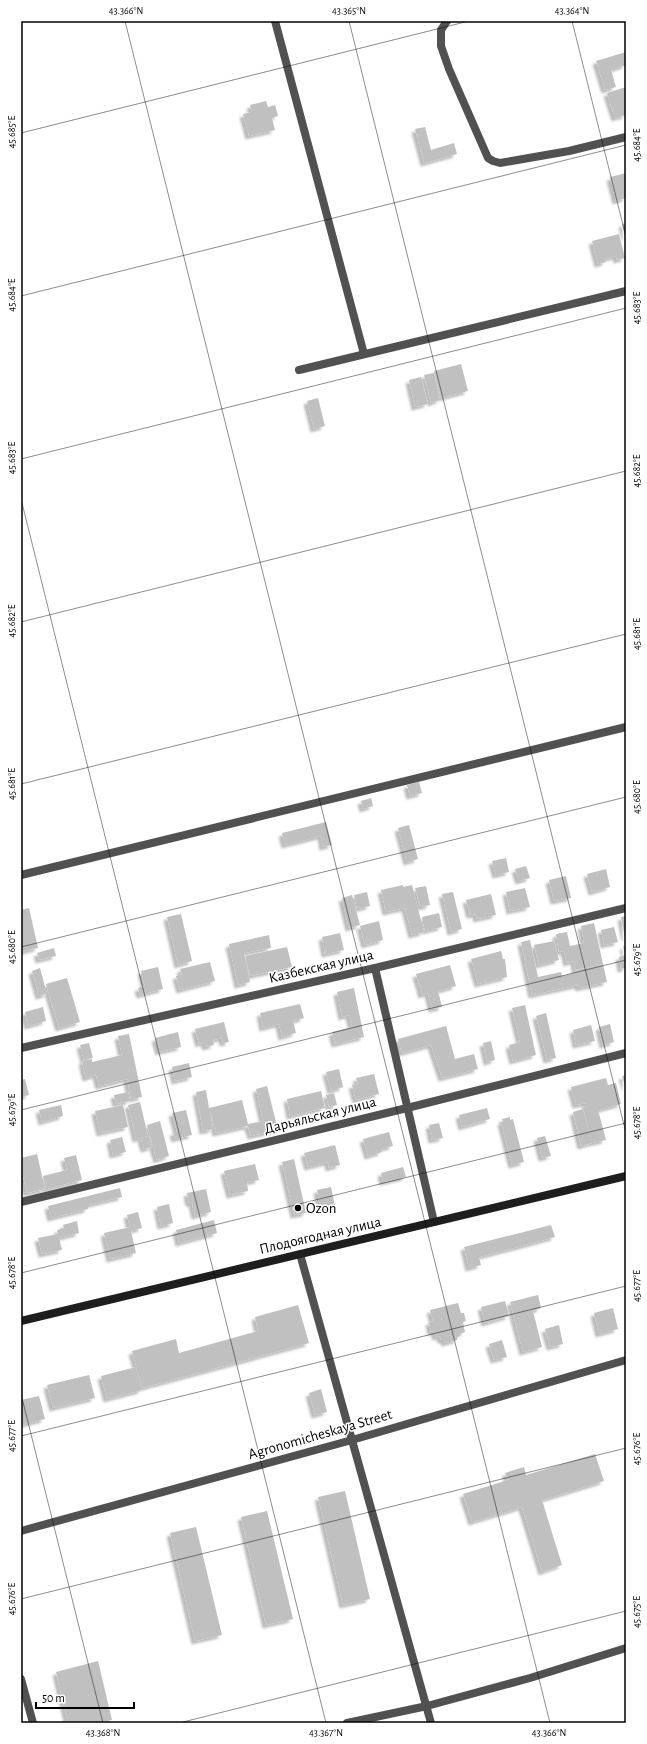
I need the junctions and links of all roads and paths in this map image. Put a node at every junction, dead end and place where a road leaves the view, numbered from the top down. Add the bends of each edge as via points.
1 (275, 21) edge
2 (447, 21) edge
3 (626, 137) edge
4 (626, 291) edge
5 (364, 354) junction
6 (299, 370) dead end
7 (626, 727) edge
8 (21, 876) edge
9 (626, 908) edge
10 (375, 968) junction
11 (21, 1048) edge
12 (626, 1053) edge
13 (407, 1108) junction
14 (626, 1176) edge
15 (21, 1202) edge
16 (434, 1222) junction
17 (300, 1254) junction
18 (21, 1321) edge
19 (626, 1360) edge
20 (352, 1440) junction
21 (21, 1531) edge
22 (626, 1648) edge
23 (21, 1678) edge
24 (427, 1706) junction
25 (33, 1723) edge
26 (347, 1723) edge
27 (431, 1723) edge

1 - 5 street
2 - 3 street via 440,30 441,46 488,158 500,163 569,151
4 - 5 street
5 - 6 street
7 - 8 street
9 - 10 street, Казбекская улица
10 - 11 street, Казбекская улица
10 - 13 street
12 - 13 street, Дарьяльская улица
13 - 15 street, Дарьяльская улица
13 - 16 street
14 - 16 street, Плодоягодная улица
16 - 17 street, Плодоягодная улица
17 - 18 street, Плодоягодная улица
17 - 20 street
19 - 20 street, Agronomicheskaya Street
20 - 21 street, Agronomicheskaya Street
20 - 24 street
22 - 24 street
23 - 25 street
24 - 26 street
24 - 27 street

